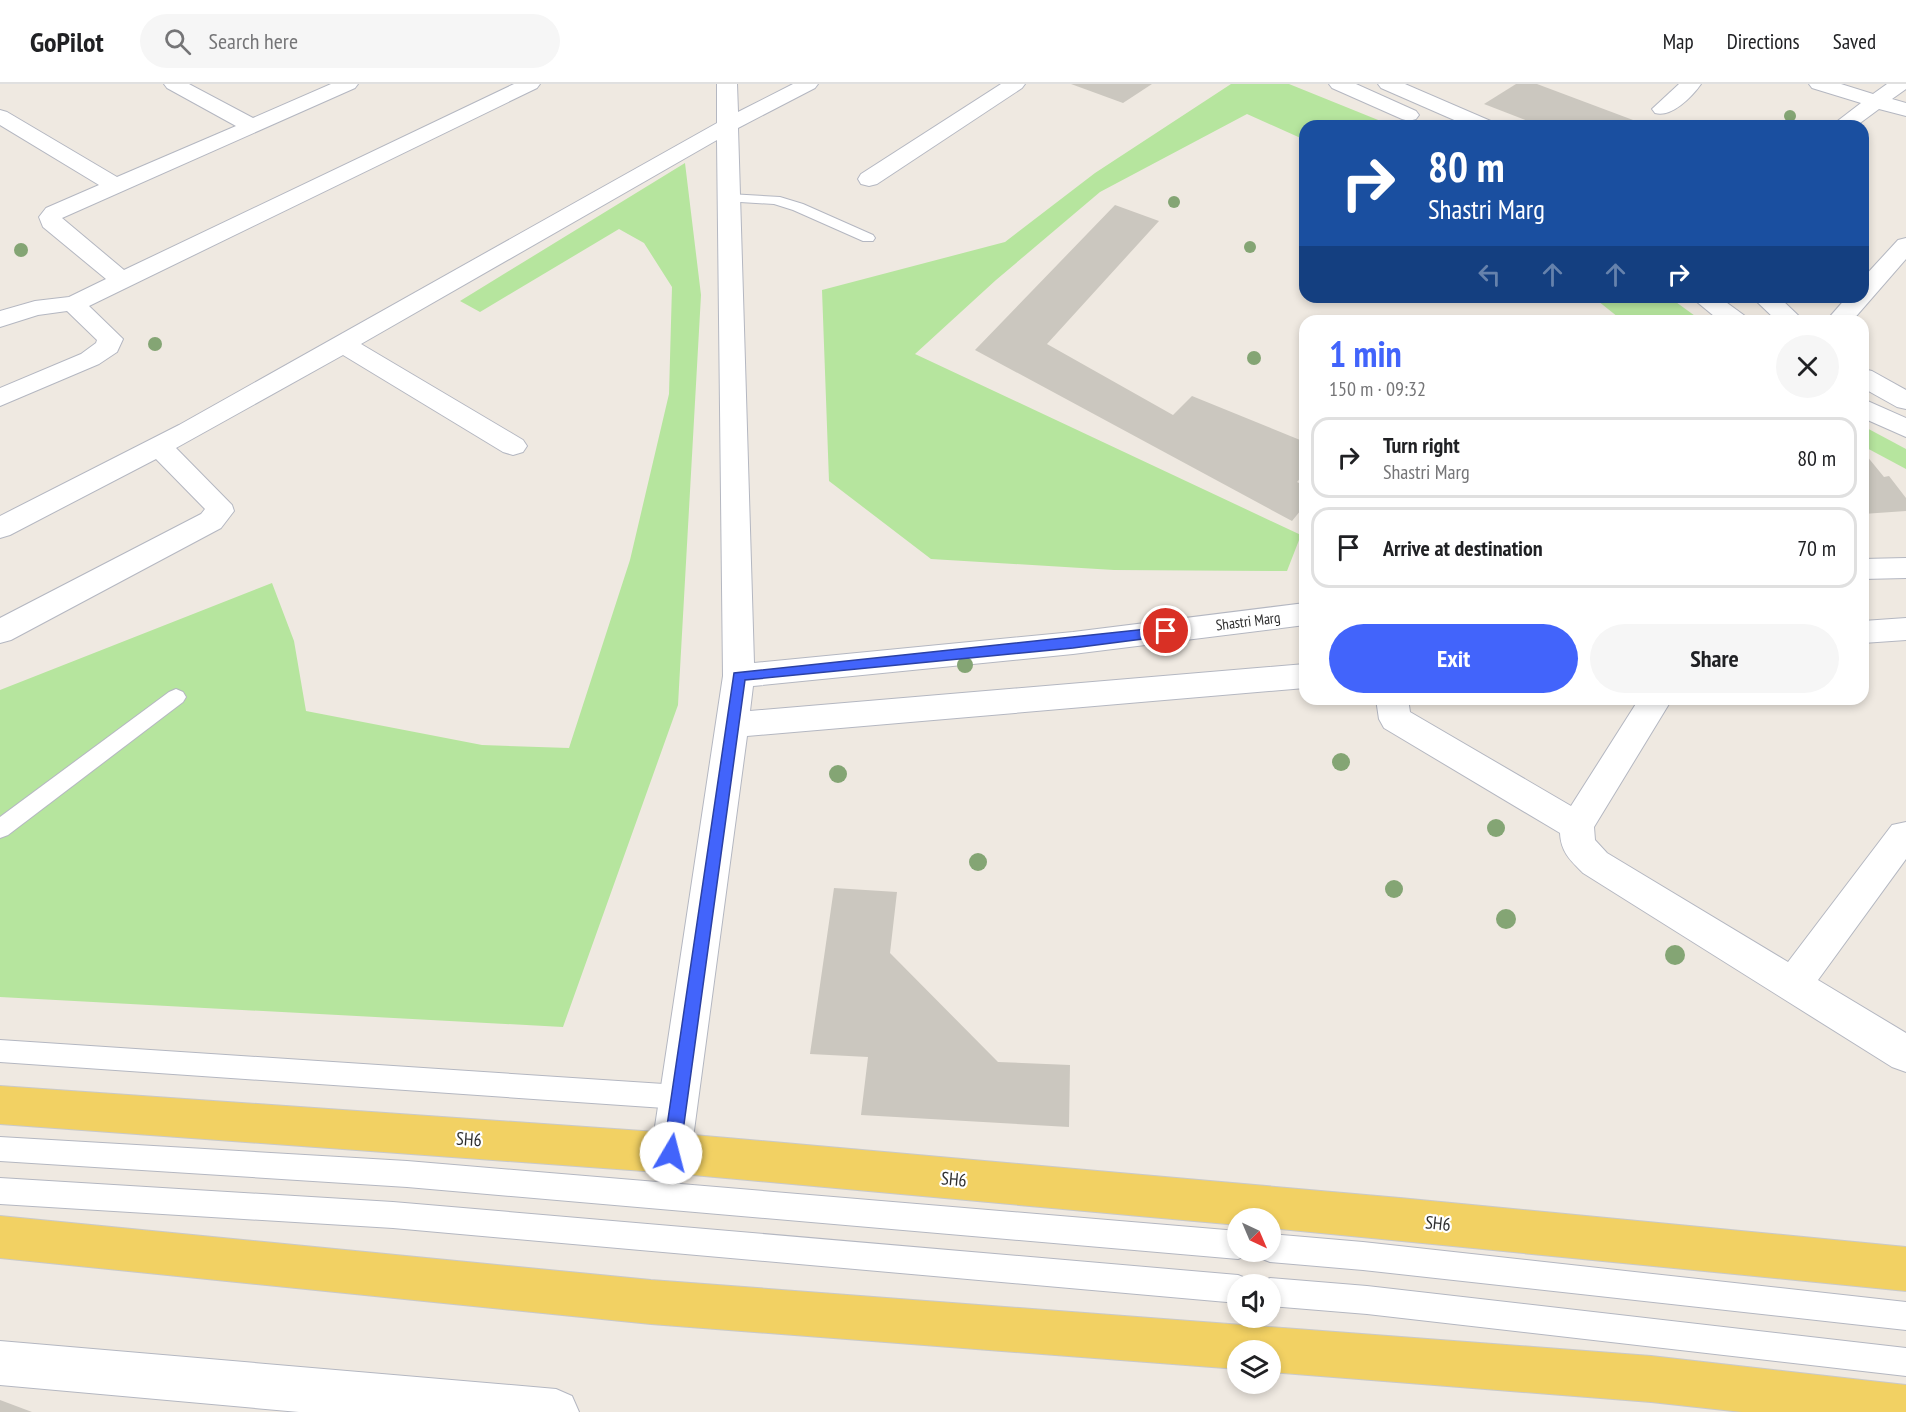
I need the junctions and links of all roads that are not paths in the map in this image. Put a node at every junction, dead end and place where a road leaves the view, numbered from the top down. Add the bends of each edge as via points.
1 (174, 84) edge
2 (348, 84) edge
3 (530, 84) edge
4 (727, 84) edge
5 (808, 84) edge
6 (1015, 84) edge
7 (1339, 84) edge
8 (1388, 84) edge
9 (1691, 84) edge
10 (1819, 84) edge
11 (1900, 84) edge
12 (1877, 101) junction
13 (1662, 109) dead end
14 (1906, 110) edge
15 (0, 116) edge
16 (1421, 120) edge
17 (1472, 120) edge
18 (1850, 120) edge
19 (252, 126) junction
20 (727, 126) junction
21 (869, 179) dead end
22 (116, 186) junction
23 (729, 198) junction
24 (868, 238) dead end
25 (1906, 245) edge
26 (122, 280) junction
27 (1869, 286) edge
28 (1711, 303) edge
29 (1771, 303) edge
30 (1854, 303) edge
31 (73, 304) junction
32 (1728, 315) edge
33 (1785, 315) edge
34 (1844, 315) edge
35 (0, 321) edge
36 (343, 344) junction
37 (1869, 380) edge
38 (0, 398) edge
39 (1906, 401) edge
40 (1869, 410) edge
41 (1906, 429) edge
42 (513, 446) dead end
43 (159, 447) junction
44 (0, 528) edge
45 (1906, 568) edge
46 (1869, 569) edge
47 (1299, 615) edge
48 (1906, 629) edge
49 (0, 632) edge
50 (1869, 632) edge
51 (739, 676) junction
52 (1299, 677) edge
53 (176, 697) dead end
54 (1393, 705) edge
55 (1652, 705) edge
56 (732, 725) junction
57 (1577, 826) junction
58 (0, 829) edge
59 (1904, 835) dead end
60 (1793, 984) junction
61 (0, 1051) edge
62 (1906, 1054) edge
63 (679, 1097) junction
64 (0, 1105) edge
65 (0, 1149) edge
66 (671, 1153) junction
67 (0, 1191) edge
68 (0, 1238) edge
69 (1227, 1244) edge
70 (1281, 1249) edge
71 (1906, 1269) edge
72 (1227, 1288) edge
73 (1281, 1293) edge
74 (1906, 1316) edge
75 (1906, 1362) edge
76 (0, 1363) edge
77 (1692, 1398) edge
78 (1906, 1408) edge
79 (556, 1412) edge

1 - 19 street
2 - 19 street
3 - 26 street
4 - 20 street
5 - 20 street
6 - 21 street
7 - 16 street
8 - 17 street
9 - 13 street
10 - 12 street
11 - 12 street
12 - 14 street
12 - 18 street
15 - 22 street
19 - 22 street
20 - 23 street
20 - 36 street
22 - 26 street via 50,218
23 - 24 lane via 775,200
23 - 51 street
25 - 27 street
26 - 31 street
28 - 32 street
29 - 33 street
30 - 34 street
31 - 35 street via 49,304
31 - 38 street via 110,339 108,347 90,359
36 - 42 street
36 - 43 street
37 - 39 street
40 - 41 street
43 - 44 street
43 - 49 street via 218,505 220,512 211,521
45 - 46 street
47 - 51 street, Shastri Marg via 1073,643
48 - 50 street
51 - 56 street
52 - 56 street
53 - 58 lane
54 - 57 street via 1395,719
55 - 57 street
56 - 63 street
57 - 60 street via 1578,845 1595,863
59 - 60 street
60 - 62 street
61 - 63 lane
63 - 66 street
64 - 66 main road, SH6
65 - 69 lane via 406,1174
66 - 71 main road, SH6
67 - 72 lane via 393,1215
68 - 77 main road
70 - 74 lane
73 - 75 lane
76 - 79 street
77 - 78 main road

